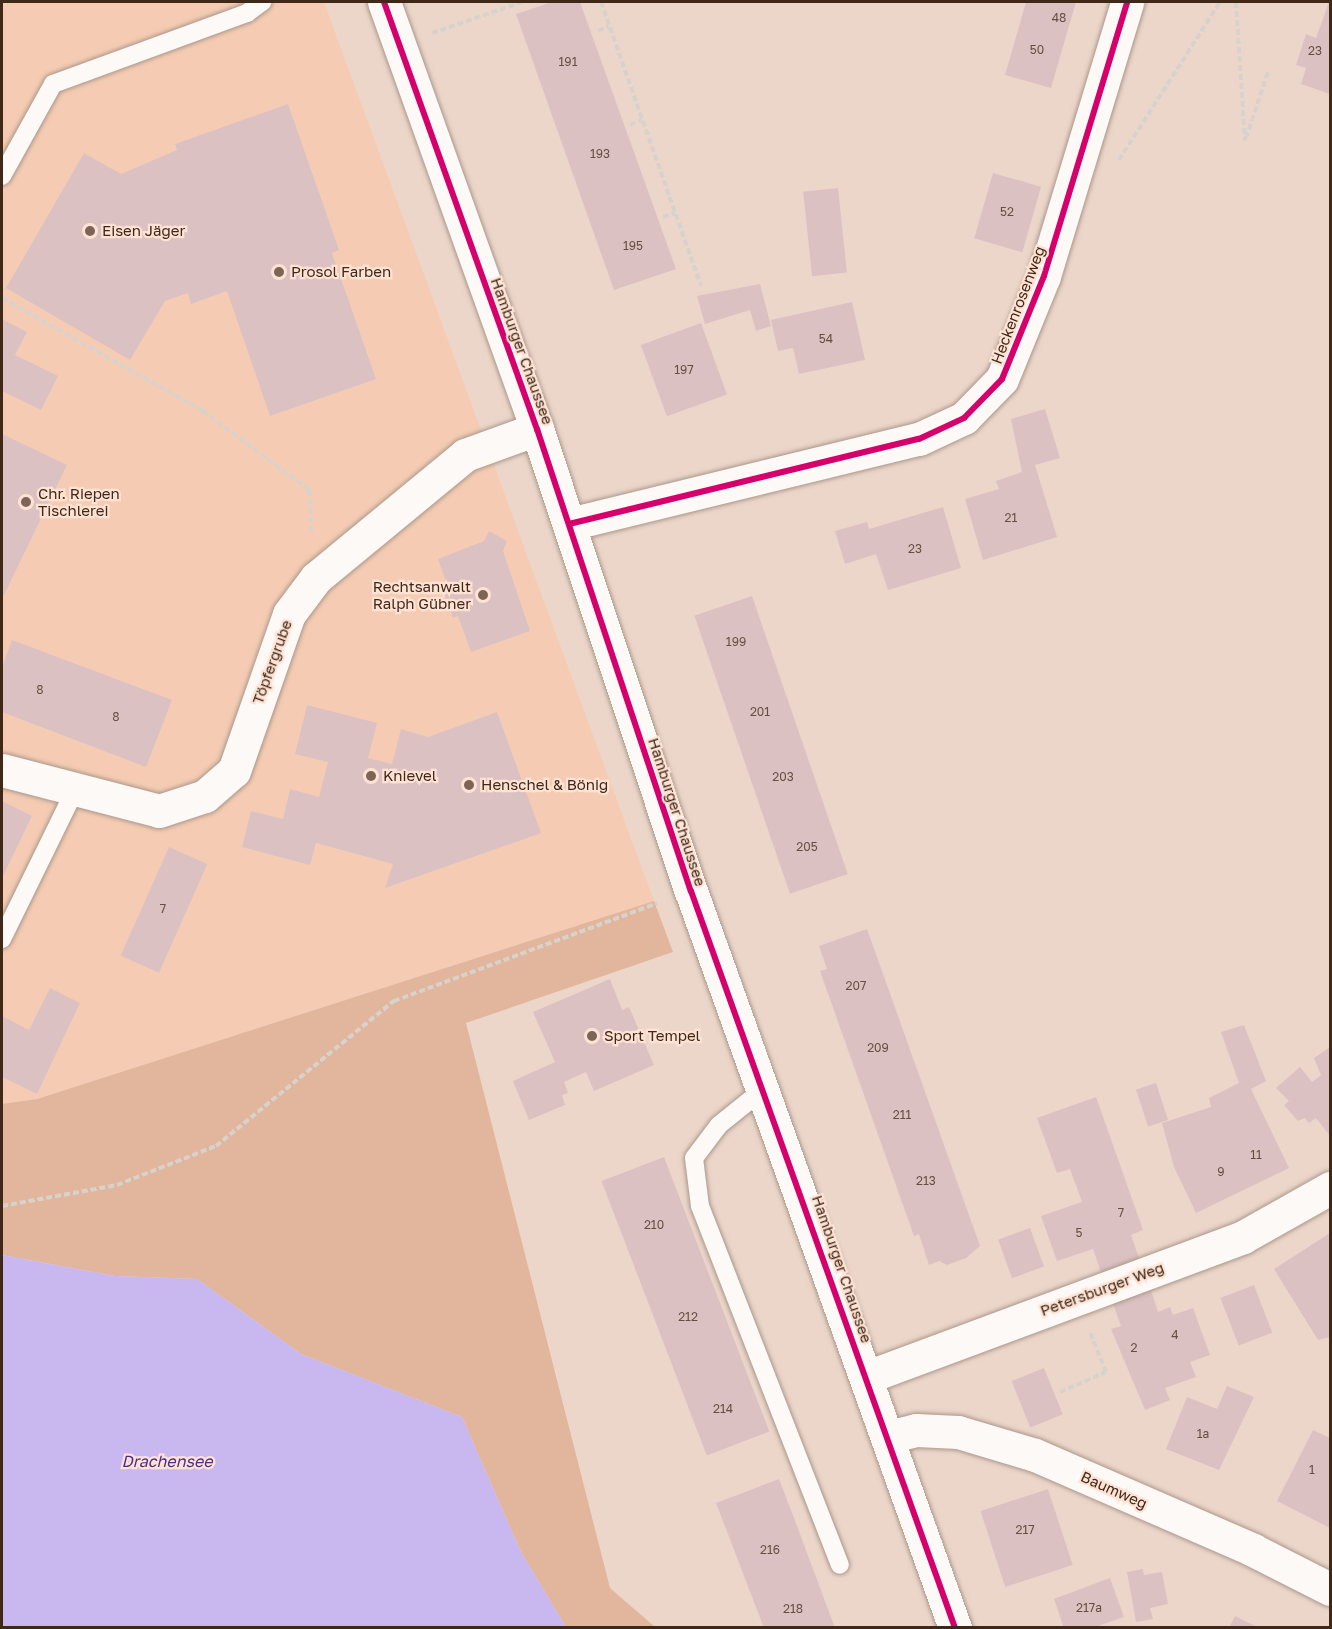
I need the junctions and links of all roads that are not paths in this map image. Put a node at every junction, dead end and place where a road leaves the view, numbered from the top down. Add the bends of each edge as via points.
1 (262, 2) edge
2 (384, 2) edge
3 (1127, 2) edge
4 (2, 176) edge
5 (537, 429) junction
6 (569, 524) junction
7 (2, 770) edge
8 (74, 792) junction
9 (2, 939) edge
10 (765, 1088) junction
11 (1330, 1188) edge
12 (867, 1377) junction
13 (888, 1437) junction
14 (840, 1565) dead end
15 (1330, 1589) edge
16 (955, 1628) edge

1 - 4 lane via 247,14 53,84
2 - 5 street, Hamburger Chaussee
3 - 6 street, Heckenrosenweg via 1040,287 1002,379 964,418 919,439
5 - 6 street, Hamburger Chaussee
5 - 8 street, Töpfergrube via 465,455 316,578 289,614 234,771 205,796 159,811
6 - 10 street, Hamburger Chaussee via 691,891
7 - 8 street, Töpfergrube
8 - 9 lane
10 - 12 street, Hamburger Chaussee
10 - 14 lane via 719,1125 694,1158 700,1206
11 - 12 street, Petersburger Weg via 1243,1237
12 - 13 street, Hamburger Chaussee
13 - 15 street, Baumweg via 916,1430 958,1432 1035,1455 1253,1550
13 - 16 street, Hamburger Chaussee

